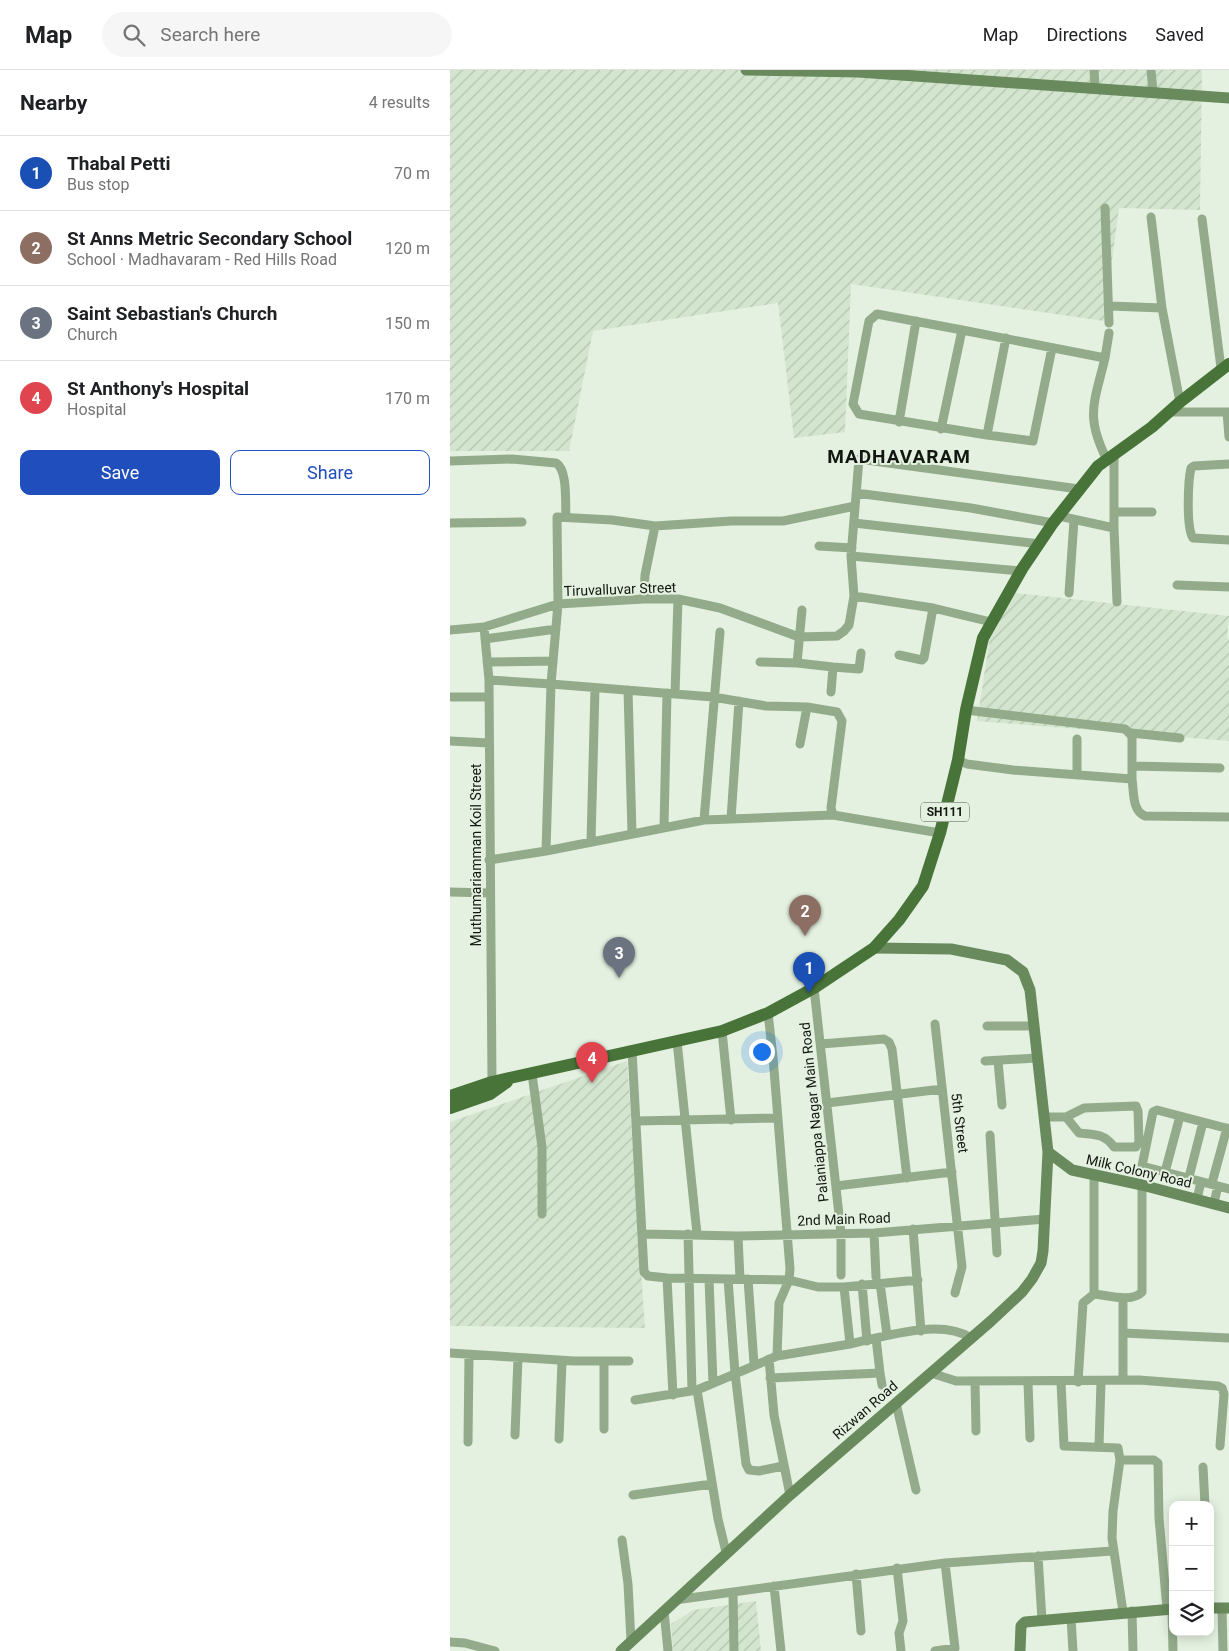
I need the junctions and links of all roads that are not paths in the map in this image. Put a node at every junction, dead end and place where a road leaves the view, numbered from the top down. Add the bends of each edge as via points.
1 (746, 70) edge
2 (1094, 70) edge
3 (1151, 70) edge
4 (1095, 88) junction
5 (1153, 92) junction
6 (1229, 98) edge
7 (1105, 208) dead end
8 (1151, 217) dead end
9 (1202, 219) dead end
10 (1110, 306) junction
11 (1162, 308) junction
12 (916, 321) junction
13 (1109, 323) dead end
14 (962, 330) junction
15 (1109, 333) dead end
16 (1006, 338) junction
17 (1052, 348) junction
18 (1104, 358) junction
19 (1225, 366) edge
20 (1180, 402) junction
21 (1170, 412) junction
22 (1228, 412) edge
23 (899, 422) junction
24 (941, 429) junction
25 (987, 435) junction
26 (1229, 437) edge
27 (1111, 458) junction
28 (450, 461) edge
29 (1229, 464) edge
30 (1078, 488) junction
31 (856, 493) junction
32 (855, 506) junction
33 (1114, 512) junction
34 (1152, 512) dead end
35 (566, 516) junction
36 (1056, 520) junction
37 (1074, 520) junction
38 (522, 522) dead end
39 (854, 523) junction
40 (450, 524) edge
41 (655, 526) junction
42 (1114, 528) junction
43 (1229, 540) edge
44 (1040, 544) junction
45 (820, 546) dead end
46 (852, 552) junction
47 (1022, 571) junction
48 (1229, 584) edge
49 (1177, 585) dead end
50 (1069, 592) dead end
51 (854, 596) junction
52 (644, 599) junction
53 (678, 599) junction
54 (1117, 602) dead end
55 (558, 604) junction
56 (933, 608) junction
57 (802, 610) dead end
58 (991, 622) junction
59 (484, 627) junction
60 (556, 629) junction
61 (450, 630) edge
62 (720, 632) dead end
63 (800, 636) junction
64 (485, 638) junction
65 (861, 653) dead end
66 (899, 655) dead end
67 (553, 661) junction
68 (487, 662) junction
69 (760, 662) dead end
70 (797, 663) junction
71 (833, 667) junction
72 (489, 680) junction
73 (551, 684) junction
74 (595, 688) junction
75 (628, 690) junction
76 (831, 692) dead end
77 (671, 694) junction
78 (450, 697) edge
79 (489, 697) junction
80 (713, 697) junction
81 (739, 701) junction
82 (807, 707) junction
83 (966, 710) junction
84 (1131, 733) junction
85 (1180, 738) dead end
86 (1077, 739) dead end
87 (451, 741) edge
88 (489, 743) junction
89 (800, 744) dead end
90 (958, 760) junction
91 (1132, 766) junction
92 (1220, 768) dead end
93 (1076, 775) junction
94 (1132, 779) junction
95 (833, 815) junction
96 (1229, 817) edge
97 (731, 819) junction
98 (704, 820) junction
99 (664, 827) junction
100 (632, 833) junction
101 (940, 833) junction
102 (591, 842) junction
103 (546, 851) junction
104 (489, 860) junction
105 (450, 892) edge
106 (489, 893) junction
107 (874, 948) junction
108 (814, 988) junction
109 (768, 1013) junction
110 (935, 1024) dead end
111 (987, 1026) dead end
112 (1034, 1026) junction
113 (722, 1031) junction
114 (677, 1041) junction
115 (821, 1044) junction
116 (632, 1050) junction
117 (1037, 1058) junction
118 (984, 1061) dead end
119 (998, 1061) junction
120 (532, 1074) junction
121 (514, 1078) junction
122 (492, 1082) junction
123 (942, 1089) junction
124 (897, 1095) junction
125 (450, 1096) edge
126 (827, 1103) junction
127 (1002, 1105) dead end
128 (450, 1108) edge
129 (1180, 1116) junction
130 (1044, 1117) junction
131 (1066, 1117) junction
132 (778, 1118) junction
133 (732, 1120) junction
134 (637, 1121) junction
135 (685, 1121) junction
136 (1203, 1122) junction
137 (1228, 1128) edge
138 (990, 1135) dead end
139 (1048, 1152) junction
140 (952, 1172) junction
141 (1165, 1172) junction
142 (1094, 1176) junction
143 (1189, 1177) junction
144 (907, 1178) junction
145 (1201, 1182) junction
146 (1215, 1184) junction
147 (1142, 1185) junction
148 (836, 1186) junction
149 (1229, 1188) edge
150 (1197, 1199) junction
151 (1214, 1203) junction
152 (1229, 1208) edge
153 (542, 1214) dead end
154 (1045, 1219) junction
155 (996, 1224) junction
156 (957, 1226) junction
157 (913, 1229) junction
158 (874, 1232) junction
159 (841, 1233) junction
160 (643, 1234) junction
161 (692, 1234) junction
162 (786, 1234) junction
163 (738, 1236) junction
164 (997, 1253) dead end
165 (841, 1274) dead end
166 (667, 1278) junction
167 (689, 1278) junction
168 (709, 1278) junction
169 (728, 1279) junction
170 (744, 1279) junction
171 (789, 1280) junction
172 (878, 1280) junction
173 (918, 1280) junction
174 (862, 1284) junction
175 (844, 1287) junction
176 (955, 1294) dead end
177 (1094, 1294) junction
178 (1123, 1298) junction
179 (921, 1331) junction
180 (1123, 1333) junction
181 (887, 1335) junction
182 (876, 1338) junction
183 (971, 1338) junction
184 (1229, 1338) edge
185 (867, 1341) junction
186 (850, 1344) junction
187 (450, 1353) edge
188 (469, 1355) junction
189 (518, 1358) junction
190 (773, 1358) junction
191 (562, 1360) junction
192 (629, 1361) dead end
193 (604, 1362) junction
194 (754, 1364) junction
195 (735, 1373) junction
196 (880, 1373) junction
197 (931, 1373) junction
198 (770, 1378) junction
199 (1122, 1380) junction
200 (975, 1381) junction
201 (1028, 1382) junction
202 (1061, 1382) junction
203 (1078, 1382) junction
204 (1101, 1382) junction
205 (713, 1383) junction
206 (882, 1385) dead end
207 (695, 1391) junction
208 (673, 1395) junction
209 (635, 1400) dead end
210 (896, 1403) junction
211 (604, 1429) dead end
212 (976, 1431) dead end
213 (514, 1435) dead end
214 (1030, 1438) dead end
215 (559, 1440) dead end
216 (468, 1442) dead end
217 (1099, 1446) junction
218 (1220, 1446) dead end
219 (1120, 1460) junction
220 (783, 1466) junction
221 (1203, 1467) dead end
222 (712, 1484) junction
223 (916, 1490) dead end
224 (633, 1495) dead end
225 (790, 1495) junction
226 (1204, 1501) edge
227 (622, 1540) dead end
228 (1112, 1551) junction
229 (726, 1552) junction
230 (1038, 1556) junction
231 (945, 1563) junction
232 (897, 1568) junction
233 (856, 1574) junction
234 (774, 1586) junction
235 (733, 1592) junction
236 (673, 1601) junction
237 (1169, 1601) edge
238 (1226, 1608) edge
239 (1169, 1609) edge
240 (664, 1611) junction
241 (1127, 1612) junction
242 (1071, 1618) junction
243 (1042, 1620) junction
244 (861, 1630) dead end
245 (1172, 1636) edge
246 (450, 1642) edge
247 (631, 1642) junction
248 (474, 1648) edge
249 (956, 1649) edge
250 (495, 1651) edge
251 (621, 1651) edge
252 (668, 1651) edge
253 (734, 1651) edge
254 (781, 1651) edge
255 (901, 1651) edge
256 (935, 1651) edge
257 (1020, 1651) edge
258 (1073, 1651) edge
259 (1133, 1651) edge
260 (1173, 1651) edge
261 (1223, 1651) edge

1 - 4 street via 858,72
2 - 4 street
3 - 5 street
4 - 5 street
5 - 6 street
7 - 10 street
8 - 11 street
9 - 19 street
10 - 11 street
10 - 13 street
11 - 20 street
12 - 14 street
12 - 23 street
12 - 23 street via 877,314 872,316 853,404 859,414
14 - 16 street
14 - 24 street
15 - 18 street
16 - 17 street
16 - 25 street
17 - 18 street
17 - 25 street via 1033,441
18 - 27 street via 1092,421 1097,440
19 - 20 main road, SH111
20 - 21 main road, SH111
21 - 22 street
21 - 27 main road, SH111
22 - 26 street
23 - 24 street
24 - 25 street
27 - 30 main road, SH111 via 1098,466
27 - 33 street
28 - 35 street via 512,459 556,463 564,474
29 - 43 street via 1191,468 1189,515 1193,538
30 - 31 street via 859,459
30 - 36 main road, SH111
31 - 32 street
31 - 36 street
32 - 39 street
32 - 41 street via 783,521
33 - 34 street
33 - 42 street
35 - 41 street
35 - 55 street via 557,517
36 - 37 street
36 - 44 main road, SH111
37 - 42 street
37 - 50 street
38 - 40 street
39 - 44 street
39 - 46 street
41 - 52 street via 645,575
42 - 54 street
44 - 47 main road, SH111
45 - 46 street
46 - 47 street
46 - 51 street
47 - 58 main road, SH111
48 - 49 street
51 - 56 street
51 - 63 street, Tiruvalluvar Street via 849,625 844,631 837,636
52 - 53 street, Tiruvalluvar Street
52 - 55 street, Tiruvalluvar Street
53 - 63 street, Tiruvalluvar Street via 720,608
53 - 77 street
55 - 59 street, Tiruvalluvar Street
55 - 60 street
56 - 58 street
56 - 66 street via 924,658
57 - 63 street
58 - 83 main road, SH111 via 983,638
59 - 61 street, Tiruvalluvar Street
59 - 64 street, Muthumariamman Koil Street
60 - 64 street
60 - 67 street
62 - 80 street
63 - 70 street
64 - 68 street, Muthumariamman Koil Street
65 - 71 street via 859,669
67 - 68 street
67 - 73 street
68 - 72 street, Muthumariamman Koil Street
69 - 70 street
70 - 71 street
71 - 76 street
72 - 73 street
72 - 79 street, Muthumariamman Koil Street
73 - 74 street
73 - 103 street
74 - 75 street
74 - 102 street
75 - 77 street
75 - 100 street
77 - 80 street
77 - 99 street
78 - 79 street
79 - 88 street, Muthumariamman Koil Street
80 - 81 street
80 - 98 street
81 - 82 street via 766,706
81 - 97 street
82 - 89 street
82 - 95 street via 834,711 840,714 842,721 831,808
83 - 84 street via 1120,728
83 - 90 main road, SH111
84 - 85 street
84 - 91 street
86 - 93 street
87 - 88 street
88 - 104 street, Muthumariamman Koil Street
90 - 93 street via 1005,769
90 - 101 main road, SH111
91 - 92 street
91 - 94 street
93 - 94 street
94 - 96 street via 1136,808 1145,816
95 - 97 street
95 - 101 street
97 - 98 street
98 - 99 street
99 - 100 street
100 - 102 street
101 - 107 main road, SH111 via 923,886
102 - 103 street
103 - 104 street
104 - 106 street, Muthumariamman Koil Street
105 - 106 street
106 - 122 street, Muthumariamman Koil Street
107 - 108 main road, SH111
107 - 112 street, Rizwan Road via 951,949 1014,964 1028,983
108 - 109 main road, SH111
108 - 115 street, Palaniappa Nagar Main Road
109 - 113 main road, SH111
109 - 132 street
110 - 123 street, 5th Street
111 - 112 street
112 - 117 street, Rizwan Road
113 - 114 main road, SH111
113 - 133 street
114 - 116 main road, SH111
114 - 135 street
115 - 124 street via 884,1039 889,1042
115 - 126 street, Palaniappa Nagar Main Road
116 - 120 main road, SH111
116 - 134 street
117 - 119 street
117 - 130 street, Rizwan Road
118 - 119 street
119 - 127 street
120 - 121 main road, SH111
120 - 153 street via 542,1147
121 - 122 main road, SH111
121 - 128 main road, SH111 via 490,1094
122 - 125 main road, SH111
123 - 124 street
123 - 140 street, 5th Street
124 - 126 street
124 - 144 street
126 - 148 street, Palaniappa Nagar Main Road
129 - 136 street
129 - 141 street
129 - 141 street via 1157,1110 1153,1112 1142,1166
130 - 131 street
130 - 139 street, Rizwan Road
131 - 131 street via 1084,1108 1136,1106 1140,1142 1136,1147 1114,1147 1108,1139 1097,1134 1079,1133
132 - 133 street
132 - 162 street
133 - 135 street
134 - 135 street
134 - 160 street
135 - 161 street
136 - 137 street
136 - 143 street
137 - 146 street
138 - 155 street
139 - 142 street, Milk Colony Road via 1072,1170
139 - 154 street, Rizwan Road
140 - 144 street
140 - 156 street, 5th Street
141 - 143 street
142 - 147 street, Milk Colony Road
142 - 177 street
143 - 145 street
144 - 148 street
145 - 146 street
145 - 150 street
146 - 149 street
146 - 151 street
147 - 150 street, Milk Colony Road
147 - 178 street via 1142,1292
148 - 159 street, Palaniappa Nagar Main Road
150 - 151 street, Milk Colony Road
151 - 152 street, Milk Colony Road
154 - 155 street, 2nd Main Road
154 - 183 street, Rizwan Road via 1043,1251 1037,1271 1022,1292
155 - 156 street, 2nd Main Road
155 - 164 street
156 - 157 street, 2nd Main Road
156 - 176 street, 5th Street via 962,1272
157 - 158 street, 2nd Main Road
157 - 173 street
158 - 159 street, 2nd Main Road
158 - 172 street
159 - 162 street, 2nd Main Road
159 - 165 street, Palaniappa Nagar Main Road
160 - 161 street, 2nd Main Road
160 - 166 street via 645,1274
161 - 163 street, 2nd Main Road
161 - 167 street
162 - 163 street, 2nd Main Road
162 - 171 street
163 - 170 street
166 - 167 street
166 - 208 street
167 - 168 street
167 - 207 street
168 - 169 street
168 - 205 street
169 - 170 street
169 - 195 street
170 - 171 street
170 - 194 street
171 - 175 street via 814,1286
171 - 190 street via 779,1303
172 - 173 street
172 - 174 street
172 - 181 street
173 - 179 street
174 - 175 street
174 - 185 street
175 - 186 street
177 - 178 street
177 - 203 street via 1084,1303
178 - 180 street
179 - 181 street
179 - 183 street via 951,1329
180 - 184 street
180 - 199 street
181 - 182 street
182 - 185 street
182 - 196 street
183 - 197 street, Rizwan Road
185 - 186 street
186 - 190 street
187 - 188 street
188 - 189 street
188 - 216 street
189 - 191 street
189 - 213 street
190 - 194 street
190 - 198 street
191 - 193 street
191 - 215 street
192 - 193 street
193 - 211 street
194 - 195 street
195 - 205 street
195 - 220 street via 747,1468 759,1472
196 - 198 street
196 - 206 street
197 - 200 street via 948,1380
197 - 210 street, Rizwan Road
198 - 220 street
199 - 204 street
199 - 218 street via 1221,1386 1224,1394
200 - 201 street
200 - 212 street
201 - 202 street
201 - 214 street
202 - 203 street
202 - 217 street via 1062,1444
203 - 204 street
204 - 217 street
205 - 207 street
207 - 208 street
207 - 222 street
208 - 209 street
210 - 223 street
210 - 225 street, Rizwan Road
217 - 219 street via 1118,1448
219 - 228 street via 1113,1510
219 - 237 street via 1154,1460 1158,1463 1159,1518
220 - 225 street
221 - 226 street
222 - 224 street
222 - 229 street
225 - 229 street, Rizwan Road
227 - 247 street
228 - 230 street
228 - 241 street
229 - 236 street, Rizwan Road
230 - 231 street
230 - 243 street
231 - 232 street
231 - 249 street
232 - 233 street
232 - 255 street
233 - 234 street
233 - 244 street
234 - 235 street
234 - 254 street
235 - 236 street
235 - 253 street
236 - 240 street, Rizwan Road
238 - 261 street
239 - 241 street
240 - 247 street, Rizwan Road
240 - 252 street
241 - 242 street
241 - 259 street
242 - 243 street
242 - 258 street
243 - 257 street via 1021,1624
245 - 260 street
246 - 248 street
247 - 251 street, Rizwan Road
248 - 250 street
249 - 256 street

